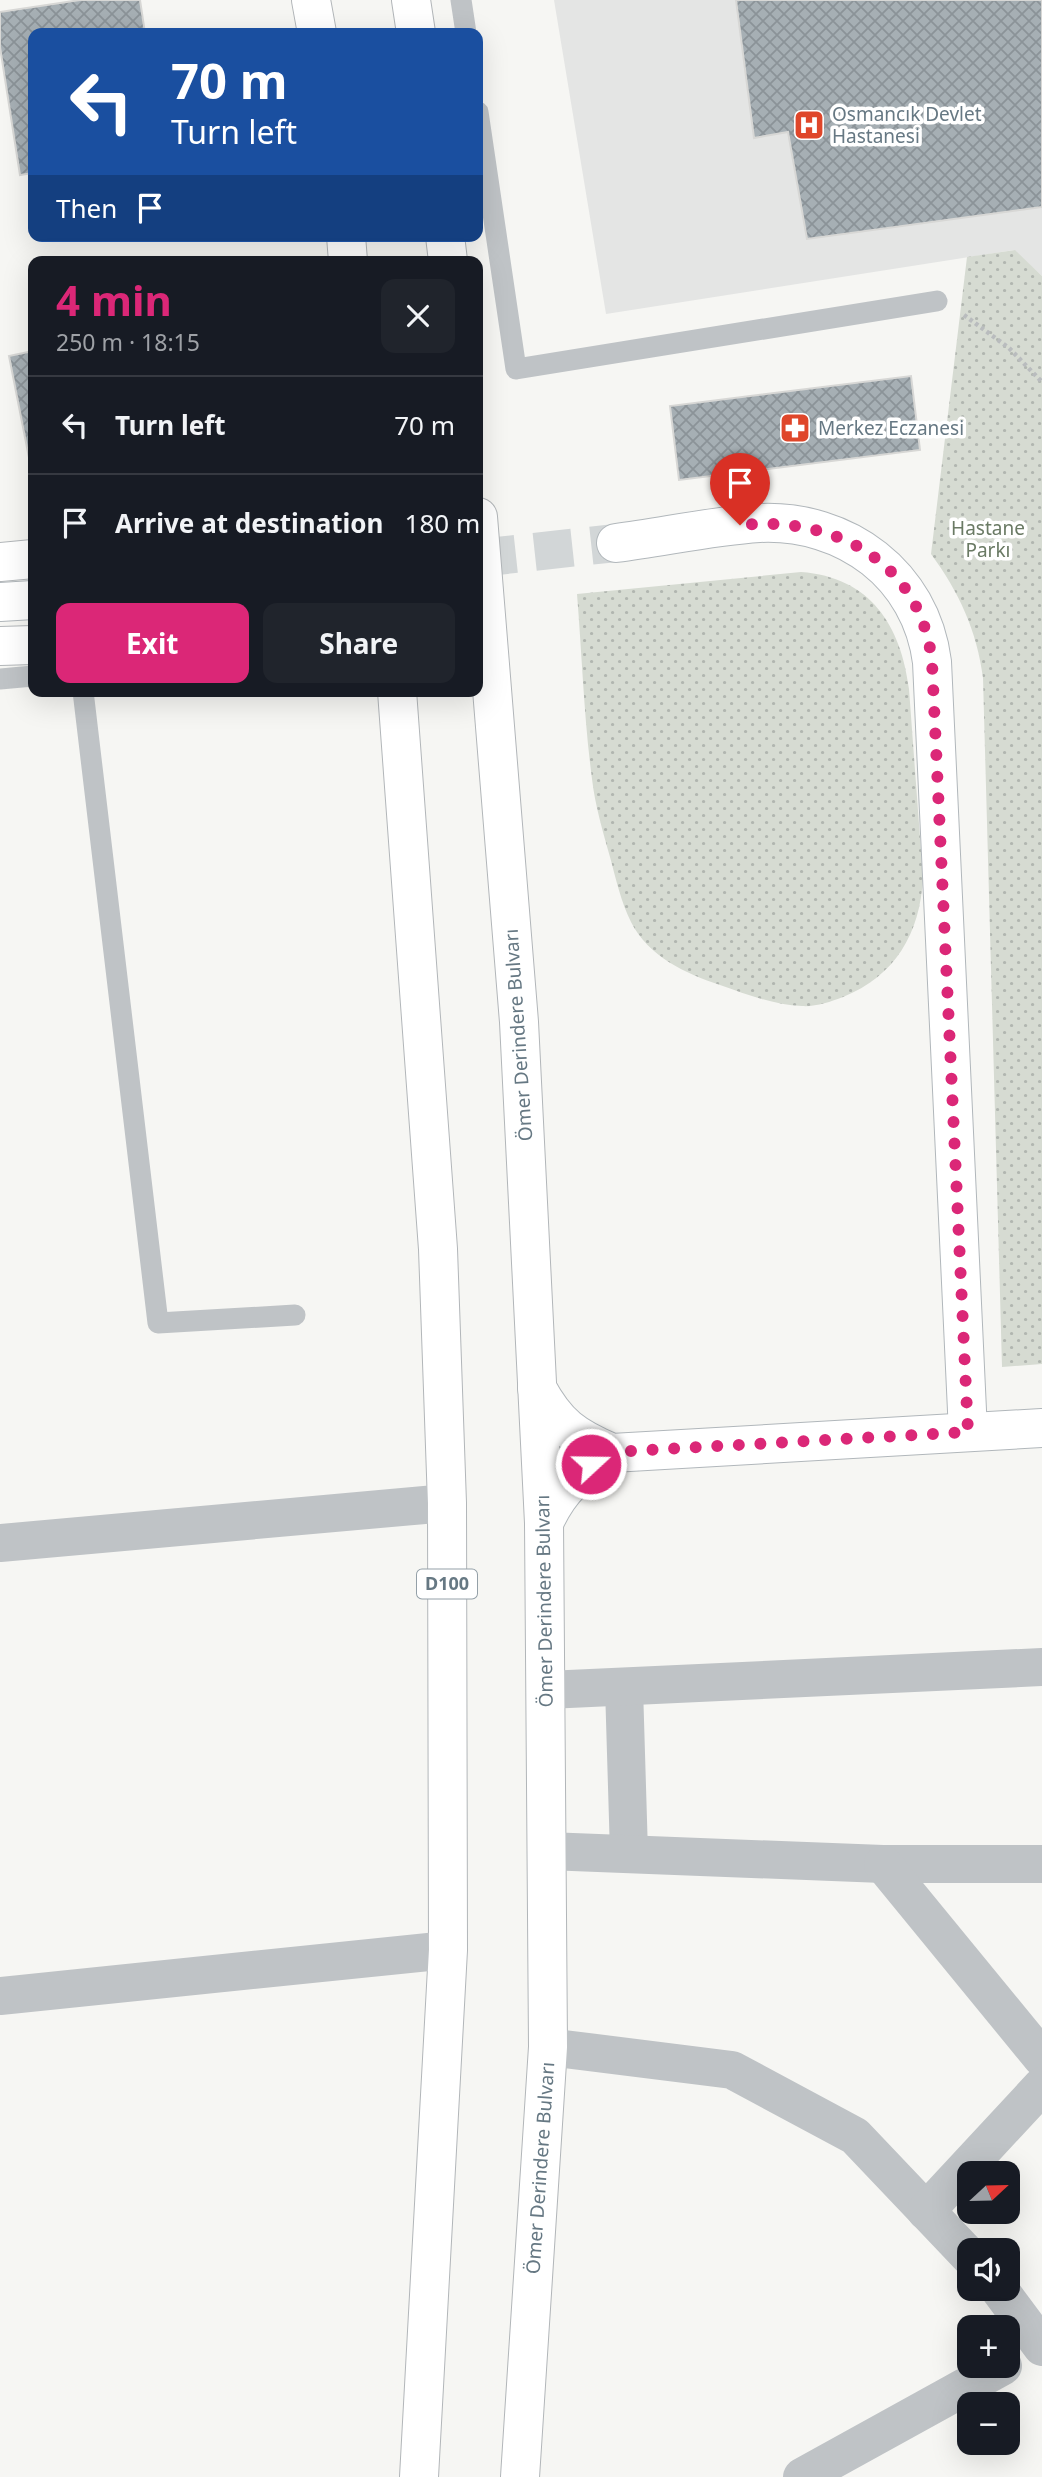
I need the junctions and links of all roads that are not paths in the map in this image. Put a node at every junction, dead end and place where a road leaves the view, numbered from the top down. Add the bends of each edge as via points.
1 (312, 0) edge
2 (411, 0) edge
3 (461, 0) edge
4 (316, 28) edge
5 (415, 28) edge
6 (465, 28) edge
7 (483, 146) edge
8 (937, 301) road end
9 (616, 543) tunnel mouth
10 (28, 559) edge
11 (0, 562) edge
12 (483, 579) edge
13 (28, 600) edge
14 (0, 602) edge
15 (28, 645) edge
16 (0, 646) edge
17 (28, 676) edge
18 (0, 679) edge
19 (84, 697) edge
20 (394, 698) edge
21 (295, 1315) dead end
22 (537, 1388) junction
23 (1042, 1428) edge
24 (968, 1432) junction
25 (612, 1452) junction
26 (447, 1503) junction
27 (544, 1523) junction
28 (0, 1543) edge
29 (1042, 1667) edge
30 (624, 1686) junction
31 (547, 1690) junction
32 (547, 1851) junction
33 (629, 1853) junction
34 (883, 1864) junction
35 (1042, 1864) edge
36 (447, 1950) junction
37 (0, 1996) edge
38 (548, 2047) junction
39 (1042, 2058) edge
40 (1042, 2086) edge
41 (926, 2211) junction
42 (957, 2243) edge
43 (1005, 2301) edge
44 (1030, 2352) edge
45 (981, 2378) edge
46 (419, 2477) edge
47 (520, 2477) edge
48 (802, 2477) edge

1 - 4 main road
2 - 5 main road
3 - 6 lane
7 - 8 lane via 516,369
9 - 24 main road via 761,523 821,531 883,563 904,587 925,627 932,662
10 - 11 main road
12 - 22 main road, Ömer Derindere Bulvarı via 519,1022
13 - 14 main road
15 - 16 main road
17 - 18 lane
19 - 21 lane via 158,1323
20 - 26 main road, D100 via 438,1249
22 - 25 main road via 550,1413 567,1430
22 - 27 main road, Ömer Derindere Bulvarı
23 - 24 main road
24 - 25 main road
25 - 27 main road via 571,1479
26 - 28 street
26 - 36 main road, D100
27 - 31 main road, Ömer Derindere Bulvarı
29 - 30 street
30 - 31 street
30 - 33 street
31 - 32 main road, Ömer Derindere Bulvarı
32 - 33 street
32 - 38 main road, Ömer Derindere Bulvarı
33 - 34 street
34 - 35 street
34 - 39 street
36 - 37 street
36 - 46 main road, D100
38 - 41 street via 732,2070 855,2136
38 - 47 main road, Ömer Derindere Bulvarı
40 - 41 street
41 - 42 street
43 - 44 street
45 - 48 street

